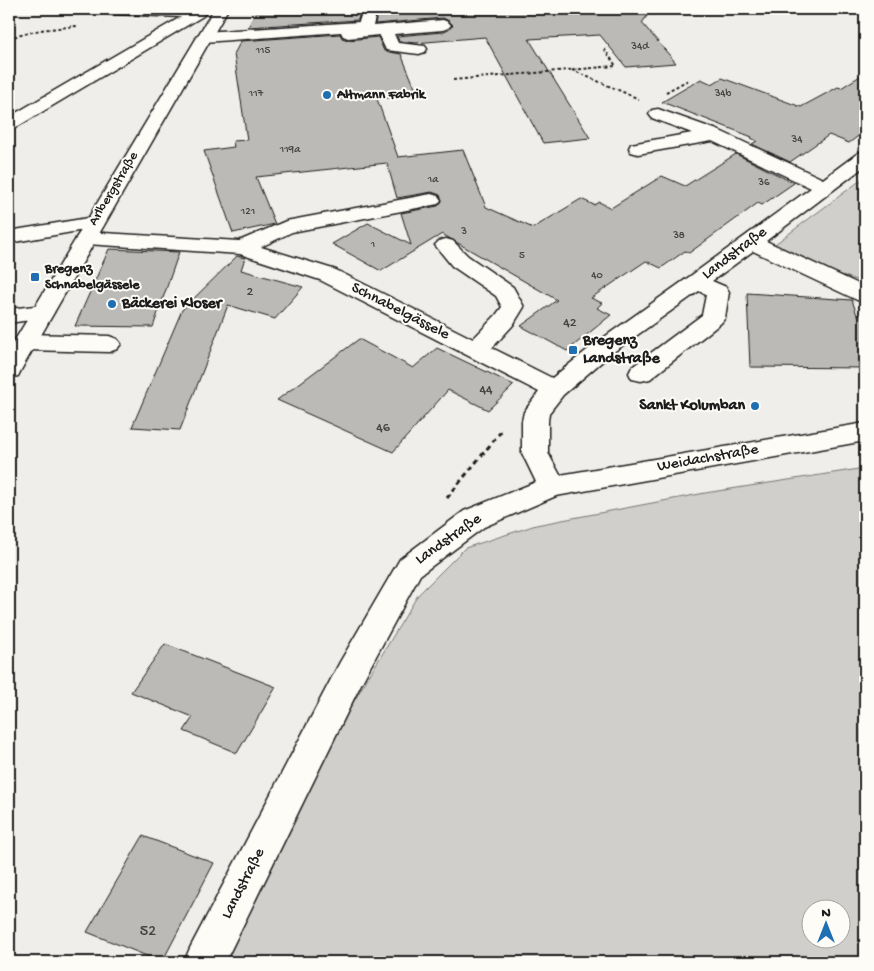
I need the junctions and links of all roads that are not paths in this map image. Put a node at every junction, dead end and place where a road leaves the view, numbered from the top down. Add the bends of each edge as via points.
1 (92, 9) edge
2 (370, 9) edge
3 (220, 11) edge
4 (198, 13) junction
5 (443, 25) dead end
6 (386, 30) junction
7 (272, 33) junction
8 (204, 37) junction
9 (419, 49) dead end
10 (658, 114) dead end
11 (9, 124) edge
12 (714, 135) junction
13 (638, 148) dead end
14 (865, 157) edge
15 (825, 187) junction
16 (432, 200) dead end
17 (90, 231) junction
18 (9, 237) edge
19 (751, 242) junction
20 (446, 245) dead end
21 (242, 248) junction
22 (697, 282) junction
23 (865, 295) edge
24 (42, 312) junction
25 (9, 316) edge
26 (26, 342) junction
27 (110, 344) dead end
28 (476, 350) junction
29 (9, 370) edge
30 (640, 374) dead end
31 (554, 389) junction
32 (865, 432) edge
33 (552, 487) junction
34 (204, 962) edge

1 - 4 street
2 - 7 street via 366,26
3 - 4 street
3 - 8 street, Arlbergstraße
4 - 11 street
5 - 6 street
6 - 7 street via 287,38
6 - 9 street via 392,47
7 - 8 street
8 - 17 street, Arlbergstraße
10 - 12 street
12 - 13 street
12 - 15 street
14 - 15 street, Landstraße
15 - 19 street, Landstraße
16 - 21 street, Schnabelgässele via 286,227
17 - 18 street, Schnabelgässele via 71,226
17 - 21 street, Schnabelgässele
17 - 24 street, Arlbergstraße
19 - 22 street, Landstraße
19 - 23 street
20 - 28 street via 460,261 505,292 513,307
21 - 28 street, Schnabelgässele via 328,275
22 - 30 street via 718,292 713,318
22 - 31 street, Landstraße via 604,348
24 - 25 street
24 - 26 street, Arlbergstraße
26 - 27 street
26 - 29 street, Arlbergstraße
28 - 31 street, Schnabelgässele
31 - 33 street, Landstraße via 537,412 535,421 535,453
32 - 33 street, Weidachstraße
33 - 34 street, Landstraße via 474,519 410,567 351,672

